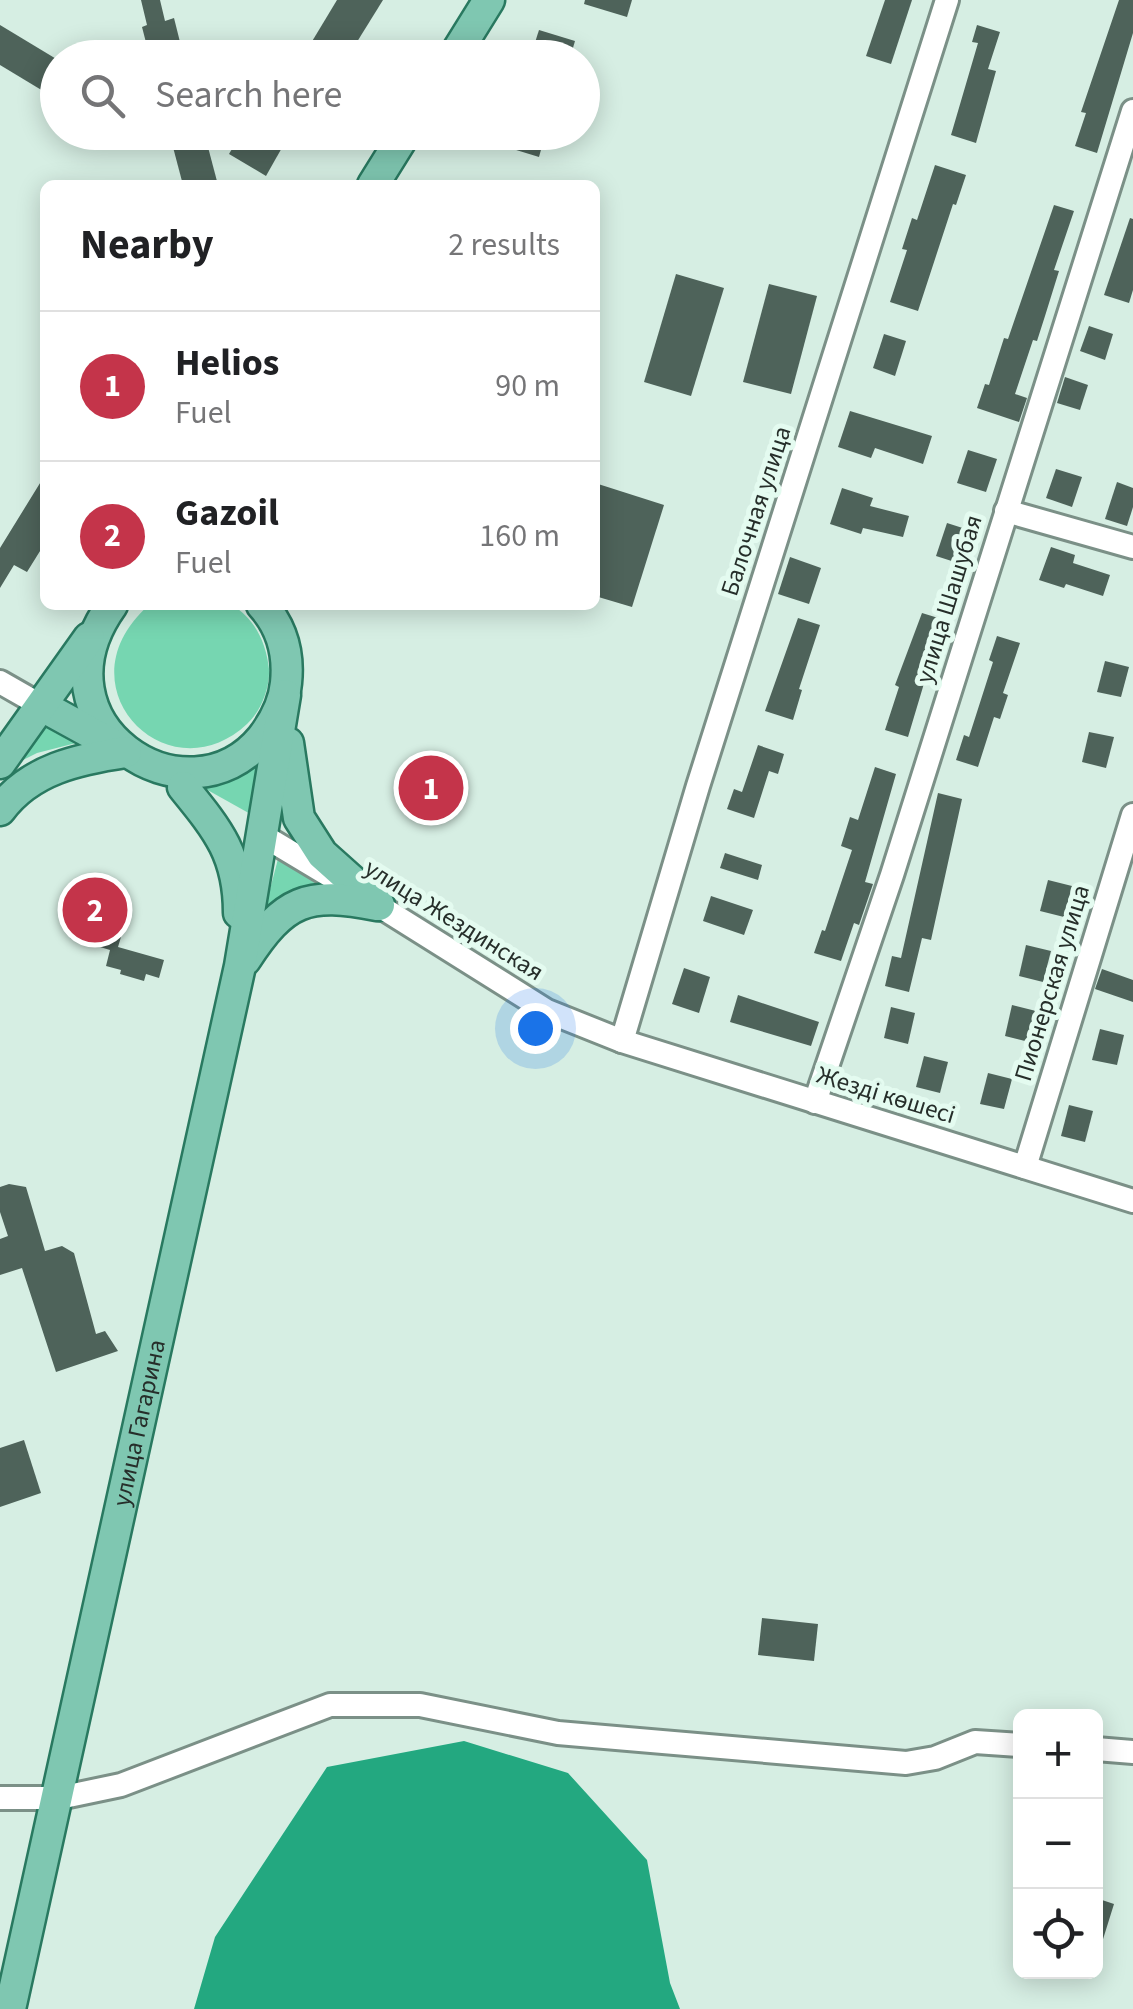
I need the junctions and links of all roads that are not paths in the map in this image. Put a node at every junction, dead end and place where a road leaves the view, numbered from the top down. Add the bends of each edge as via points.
1 (489, 0) edge
2 (948, 0) edge
3 (464, 40) edge
4 (1133, 112) edge
5 (395, 150) edge
6 (376, 180) edge
7 (1006, 511) junction
8 (1133, 547) edge
9 (266, 610) edge
10 (277, 610) edge
11 (104, 616) edge
12 (284, 642) junction
13 (0, 682) edge
14 (285, 696) junction
15 (42, 706) junction
16 (135, 757) junction
17 (0, 763) edge
18 (183, 786) junction
19 (0, 810) edge
20 (1133, 815) edge
21 (262, 835) junction
22 (379, 905) junction
23 (240, 966) junction
24 (622, 1041) junction
25 (815, 1102) junction
26 (1025, 1168) junction
27 (1133, 1201) edge
28 (1013, 1745) edge
29 (1103, 1749) edge
30 (1133, 1752) edge
31 (0, 1798) edge
32 (59, 1798) junction
33 (10, 2009) edge

1 - 3 main road
2 - 24 street, Балочная улица
4 - 7 street, улица Шашубая
5 - 6 main road
7 - 8 street
7 - 25 street, улица Шашубая
9 - 12 main road
10 - 12 main road
11 - 15 main road
11 - 16 main road via 88,654 86,681 106,732
12 - 14 main road
13 - 15 street
14 - 16 main road via 255,746 230,762 172,771
14 - 21 main road, улица Гагарина
14 - 22 main road via 299,818 322,854
15 - 16 main road
15 - 17 main road
16 - 18 main road
16 - 19 main road via 80,759 40,775
18 - 21 main road
18 - 23 main road via 223,837 232,861
20 - 26 street, Пионерская улица
21 - 22 street, улица Жездинская
21 - 23 main road, улица Гагарина
22 - 23 main road via 340,898 305,902 266,928
22 - 24 street, улица Жездинская via 547,1011
23 - 32 main road, улица Гагарина
24 - 25 street, Жезді көшесі
25 - 26 street, Жезді көшесі
26 - 27 street, Жезді көшесі
28 - 32 street via 974,1742 906,1763 558,1732 420,1705 330,1706 121,1785
29 - 30 street
31 - 32 street
32 - 33 main road, улица Гагарина

